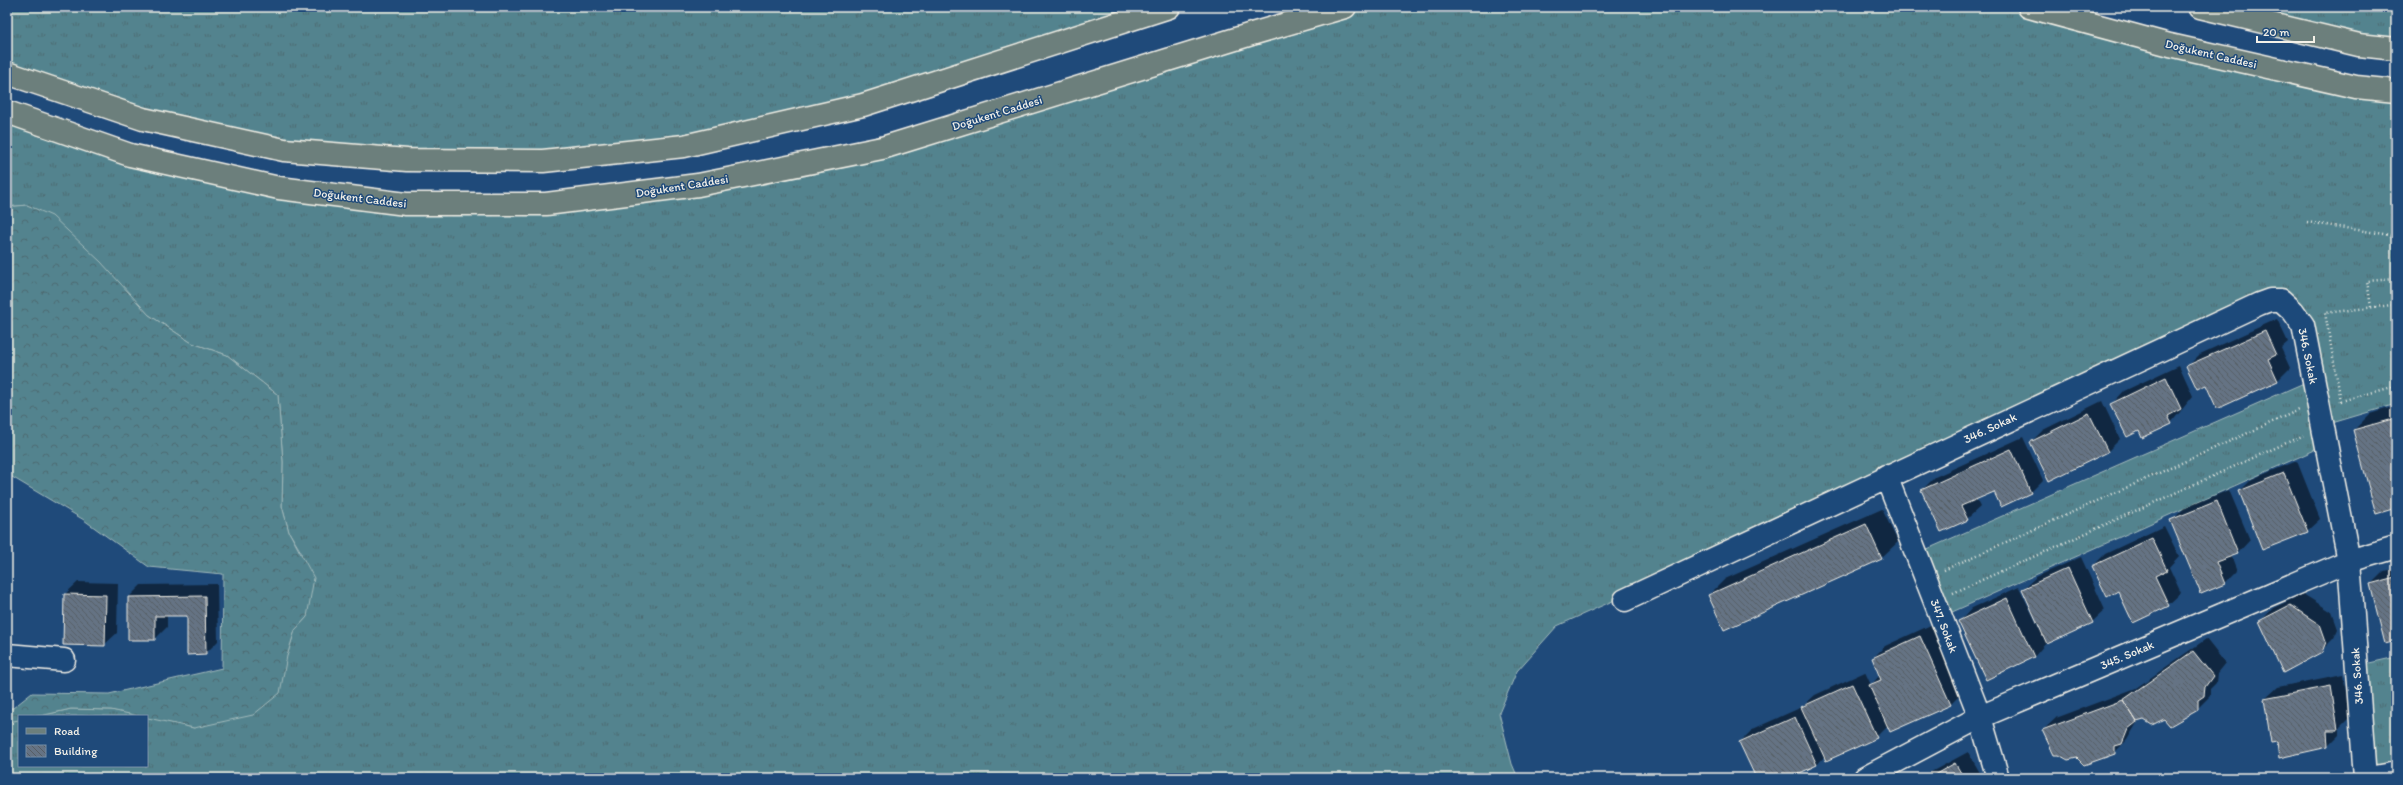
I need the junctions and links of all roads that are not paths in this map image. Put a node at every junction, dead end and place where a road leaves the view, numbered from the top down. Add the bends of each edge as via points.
1 (1169, 7) edge
2 (1345, 7) edge
3 (2028, 7) edge
4 (2200, 7) edge
5 (2396, 49) edge
6 (7, 73) edge
7 (2396, 92) edge
8 (7, 112) edge
9 (1886, 476) junction
10 (2396, 547) edge
11 (2348, 561) junction
12 (1625, 600) dead end
13 (7, 655) edge
14 (64, 660) dead end
15 (1980, 717) junction
16 (2396, 773) edge
17 (1865, 778) edge
18 (1998, 778) edge
19 (2365, 778) edge
20 (2369, 778) edge

1 - 6 main road via 863,105 684,146 543,161 407,160 284,150 143,119
2 - 8 main road, Doğukent Caddesi via 882,148 698,185 546,204 406,204 279,188 130,155
3 - 7 main road, Doğukent Caddesi via 2178,47 2356,87
4 - 5 main road via 2359,45
9 - 11 street, 346. Sokak via 2270,300 2281,300 2303,325
9 - 12 street, 346. Sokak
9 - 15 street, 347. Sokak
10 - 11 street, 345. Sokak
11 - 15 street, 345. Sokak
11 - 19 street, 346. Sokak
13 - 14 street
15 - 17 street, 345. Sokak
15 - 18 street, 347. Sokak
16 - 20 street

